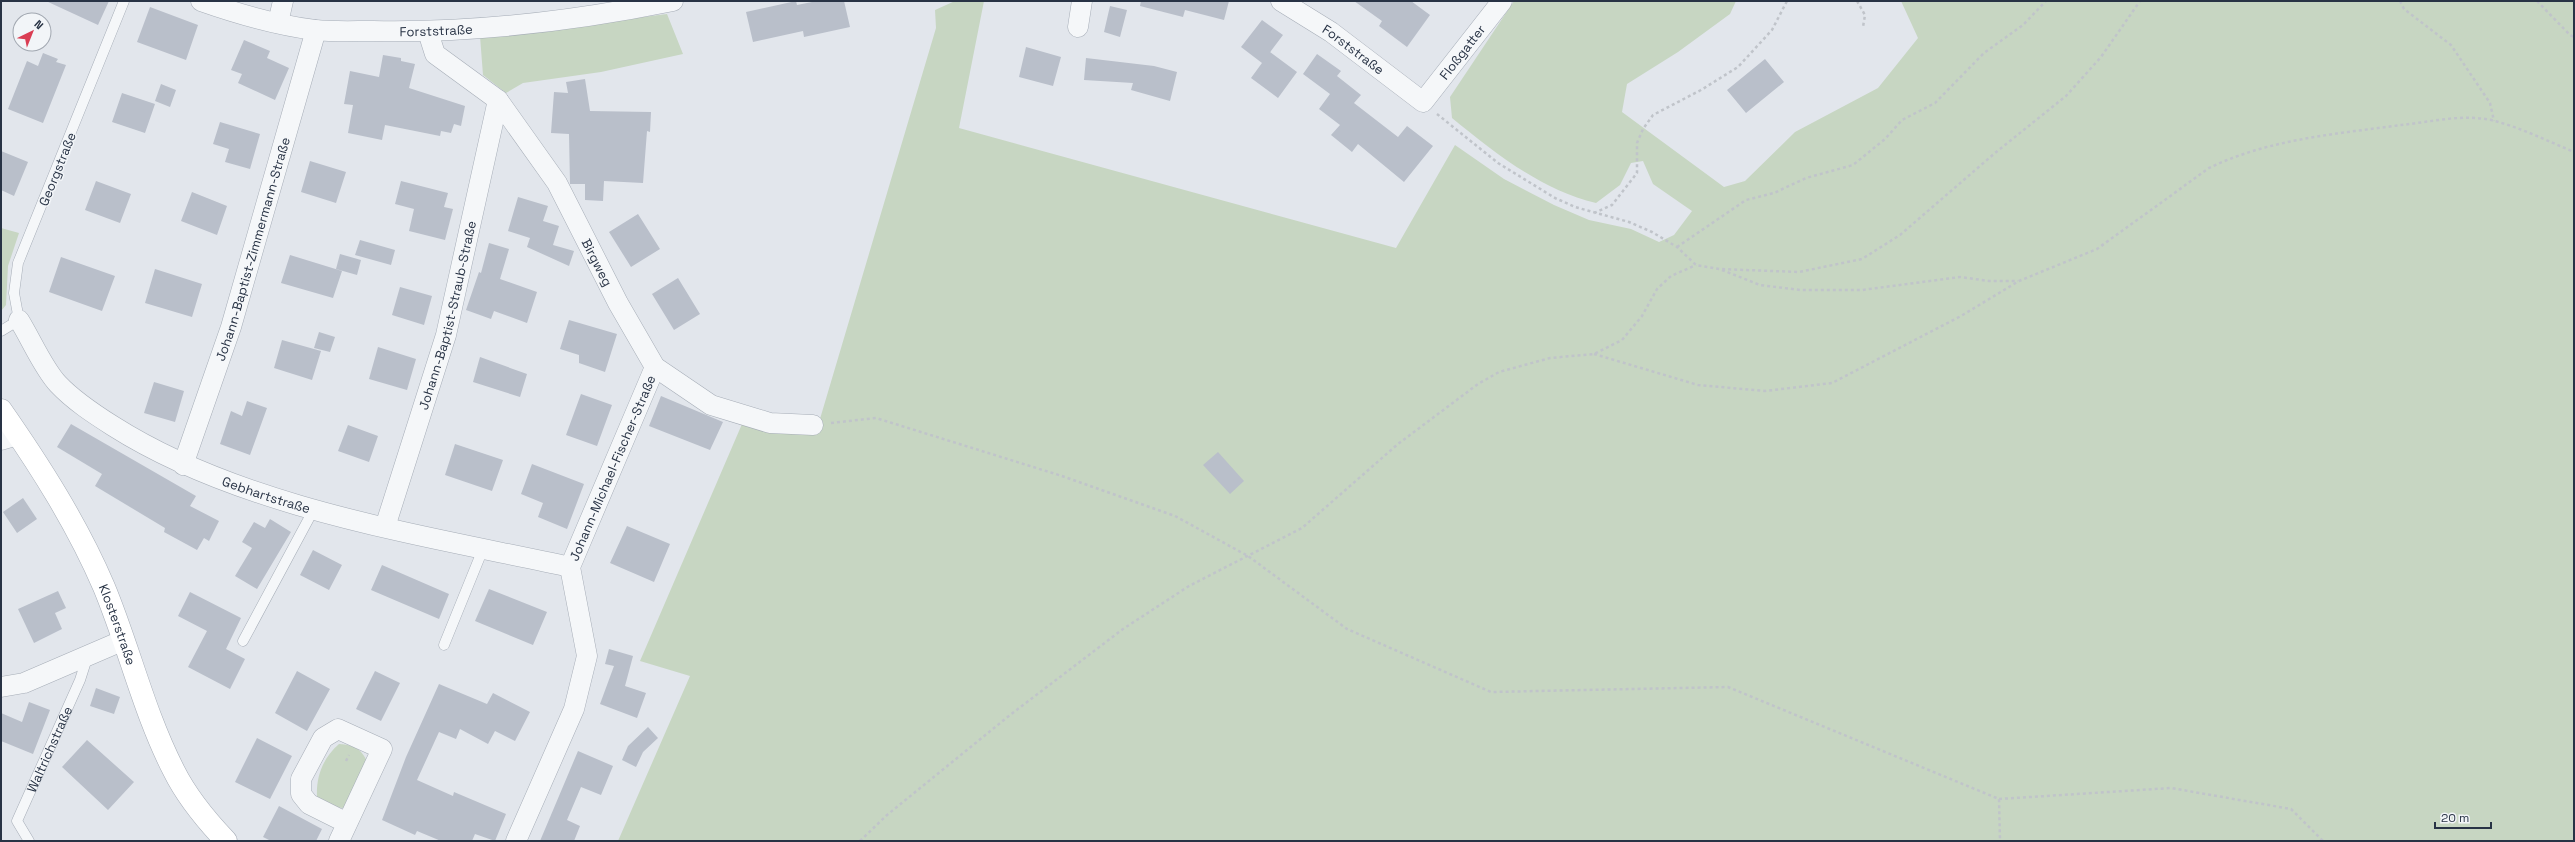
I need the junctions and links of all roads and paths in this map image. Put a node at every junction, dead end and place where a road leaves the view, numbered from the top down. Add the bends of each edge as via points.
1 (124, 1) edge
2 (201, 1) edge
3 (283, 1) edge
4 (673, 1) edge
5 (1082, 1) edge
6 (1281, 1) edge
7 (1502, 1) edge
8 (1787, 1) edge
9 (1857, 1) edge
10 (2046, 1) edge
11 (2140, 1) edge
12 (2400, 1) edge
13 (2537, 1) edge
14 (278, 23) junction
15 (1078, 27) dead end
16 (1863, 27) dead end
17 (316, 30) junction
18 (428, 32) junction
19 (2574, 37) edge
20 (498, 100) junction
21 (1423, 102) junction
22 (2494, 121) junction
23 (2574, 152) edge
24 (1594, 213) junction
25 (1677, 247) junction
26 (1696, 265) junction
27 (1719, 270) junction
28 (2019, 280) junction
29 (19, 320) junction
30 (1, 331) edge
31 (1594, 354) junction
32 (655, 367) junction
33 (1, 410) edge
34 (812, 425) joint
35 (10, 437) edge
36 (184, 465) junction
37 (314, 508) junction
38 (385, 527) junction
39 (483, 549) junction
40 (1248, 556) junction
41 (570, 567) junction
42 (124, 640) junction
43 (242, 641) dead end
44 (444, 645) dead end
45 (88, 655) junction
46 (1, 687) edge
47 (1999, 799) junction
48 (343, 832) edge
49 (29, 841) edge
50 (226, 841) edge
51 (516, 841) edge
52 (860, 841) edge
53 (2000, 841) edge
54 (2323, 841) edge

1 - 29 lane, Georgstraße via 18,263 14,293
2 - 14 street, Forststraße
3 - 14 street
4 - 18 street, Forststraße via 529,24
5 - 15 street
6 - 21 street, Forststraße via 1331,32
7 - 21 street, Floßgatter
8 - 24 path via 1772,30 1738,67 1653,115 1637,143 1637,173 1612,205
9 - 16 path via 1865,15
10 - 25 path via 2023,25 1984,53 1935,103 1902,120 1885,139 1853,165 1806,178 1774,193 1746,200
11 - 27 path via 2101,57 2066,96 1887,243 1862,259 1798,272
12 - 22 path via 2404,9 2452,44 2490,103
13 - 19 path via 2570,36
14 - 17 street, Forststraße
17 - 18 street, Forststraße
17 - 36 street, Johann-Baptist-Zimmermann-Straße via 231,327
18 - 20 street, Birgweg via 434,54
20 - 32 street, Birgweg via 557,182 618,303
20 - 38 street, Johann-Baptist-Straub-Straße via 446,336
21 - 24 path via 1498,163 1555,198
22 - 23 path
22 - 28 path via 2464,118 2324,134 2228,159 2209,168 2097,249
24 - 25 path via 1652,232
25 - 26 path
26 - 27 path
26 - 31 path via 1672,276 1657,289 1642,316 1622,340
27 - 28 path via 1760,286 1800,290 1862,290 1960,278 1989,281
28 - 31 path via 1961,316 1832,383 1765,391 1698,384
29 - 30 lane
29 - 36 street, Gebhartstraße via 57,383 74,399 144,446
31 - 40 path via 1550,358 1499,372 1488,378 1398,444 1302,528
32 - 34 street, Birgweg via 711,405 770,423
32 - 41 street, Johann-Michael-Fischer-Straße
33 - 35 main road, Klosterstraße
34 - 40 path via 876,418 1062,476 1174,516
35 - 42 main road, Klosterstraße via 82,540
36 - 37 street, Gebhartstraße
37 - 38 street, Gebhartstraße
37 - 43 lane
38 - 39 street, Gebhartstraße
39 - 41 street, Gebhartstraße
39 - 44 lane
40 - 47 path via 1347,629 1491,692 1728,687
40 - 52 path via 1189,586 1123,628 1004,720 887,815
41 - 51 street, Johann-Michael-Fischer-Straße via 587,656 574,709
42 - 45 street
42 - 50 main road, Klosterstraße via 174,771 205,819
45 - 46 street via 24,683
45 - 49 lane, Waltrichstraße via 80,680 17,821
47 - 53 path
47 - 54 path via 2171,788 2291,809
48 - 48 street via 309,804 301,794 301,780 322,738 338,729 382,749

